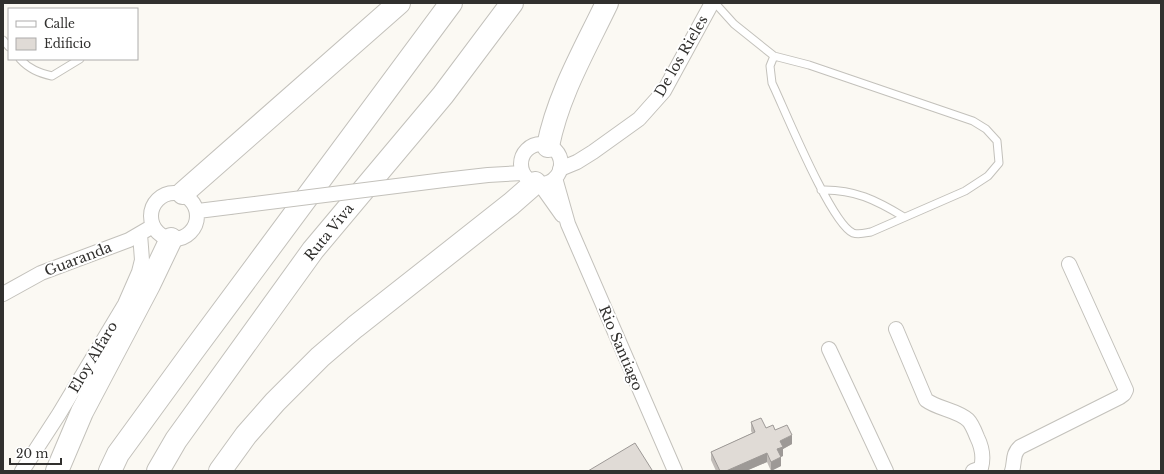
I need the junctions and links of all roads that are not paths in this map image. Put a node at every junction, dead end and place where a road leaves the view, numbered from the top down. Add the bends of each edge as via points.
1 (399, 3) edge
2 (451, 3) edge
3 (512, 3) edge
4 (607, 3) edge
5 (713, 3) edge
6 (774, 56) junction
7 (21, 60) edge
8 (78, 60) edge
9 (553, 150) junction
10 (593, 152) junction
11 (522, 157) junction
12 (488, 175) junction
13 (543, 178) junction
14 (821, 190) junction
15 (183, 194) junction
16 (198, 211) junction
17 (904, 217) junction
18 (153, 226) junction
19 (140, 234) junction
20 (171, 239) junction
21 (1069, 264) dead end
22 (3, 294) edge
23 (896, 330) dead end
24 (829, 349) dead end
25 (22, 471) edge
26 (56, 471) edge
27 (110, 471) edge
28 (158, 471) edge
29 (220, 471) edge
30 (675, 471) edge
31 (886, 471) edge
32 (973, 471) edge
33 (1012, 471) edge

1 - 15 highway
2 - 27 highway via 188,357 118,454
3 - 28 highway, Ruta Viva via 443,95 313,250 176,440
4 - 9 highway via 565,92 551,130
5 - 6 lane via 734,24
5 - 10 street, De los Rieles via 664,91 639,119
6 - 14 lane via 770,66 772,83
6 - 17 lane via 809,65 967,119 986,129 997,141 999,163 988,176 965,191
7 - 8 lane via 38,73 52,76
9 - 10 street via 574,155
9 - 11 street via 536,145
9 - 13 street via 560,159
10 - 13 street, De los Rieles
11 - 12 street
11 - 13 street via 521,168
12 - 13 street, De los Rieles
12 - 16 street, De los Rieles, bridge
13 - 29 highway via 320,357 246,434
13 - 30 street, Rio Santiago via 568,224
14 - 17 lane via 856,194 879,202
14 - 17 lane via 845,227 852,233 871,232
15 - 16 street via 190,198
15 - 18 street via 167,193 155,202 151,218
16 - 20 street via 196,226 191,232 185,237
18 - 19 street, Guaranda
18 - 20 street via 157,232
19 - 22 street, Guaranda via 41,273
19 - 25 street, Eloy Alfaro via 141,266 125,304
20 - 26 highway via 82,412
21 - 33 street via 1126,390 1120,397 1020,447 1014,455
23 - 32 street via 926,400 969,421 981,445 983,460 981,468
24 - 31 street

